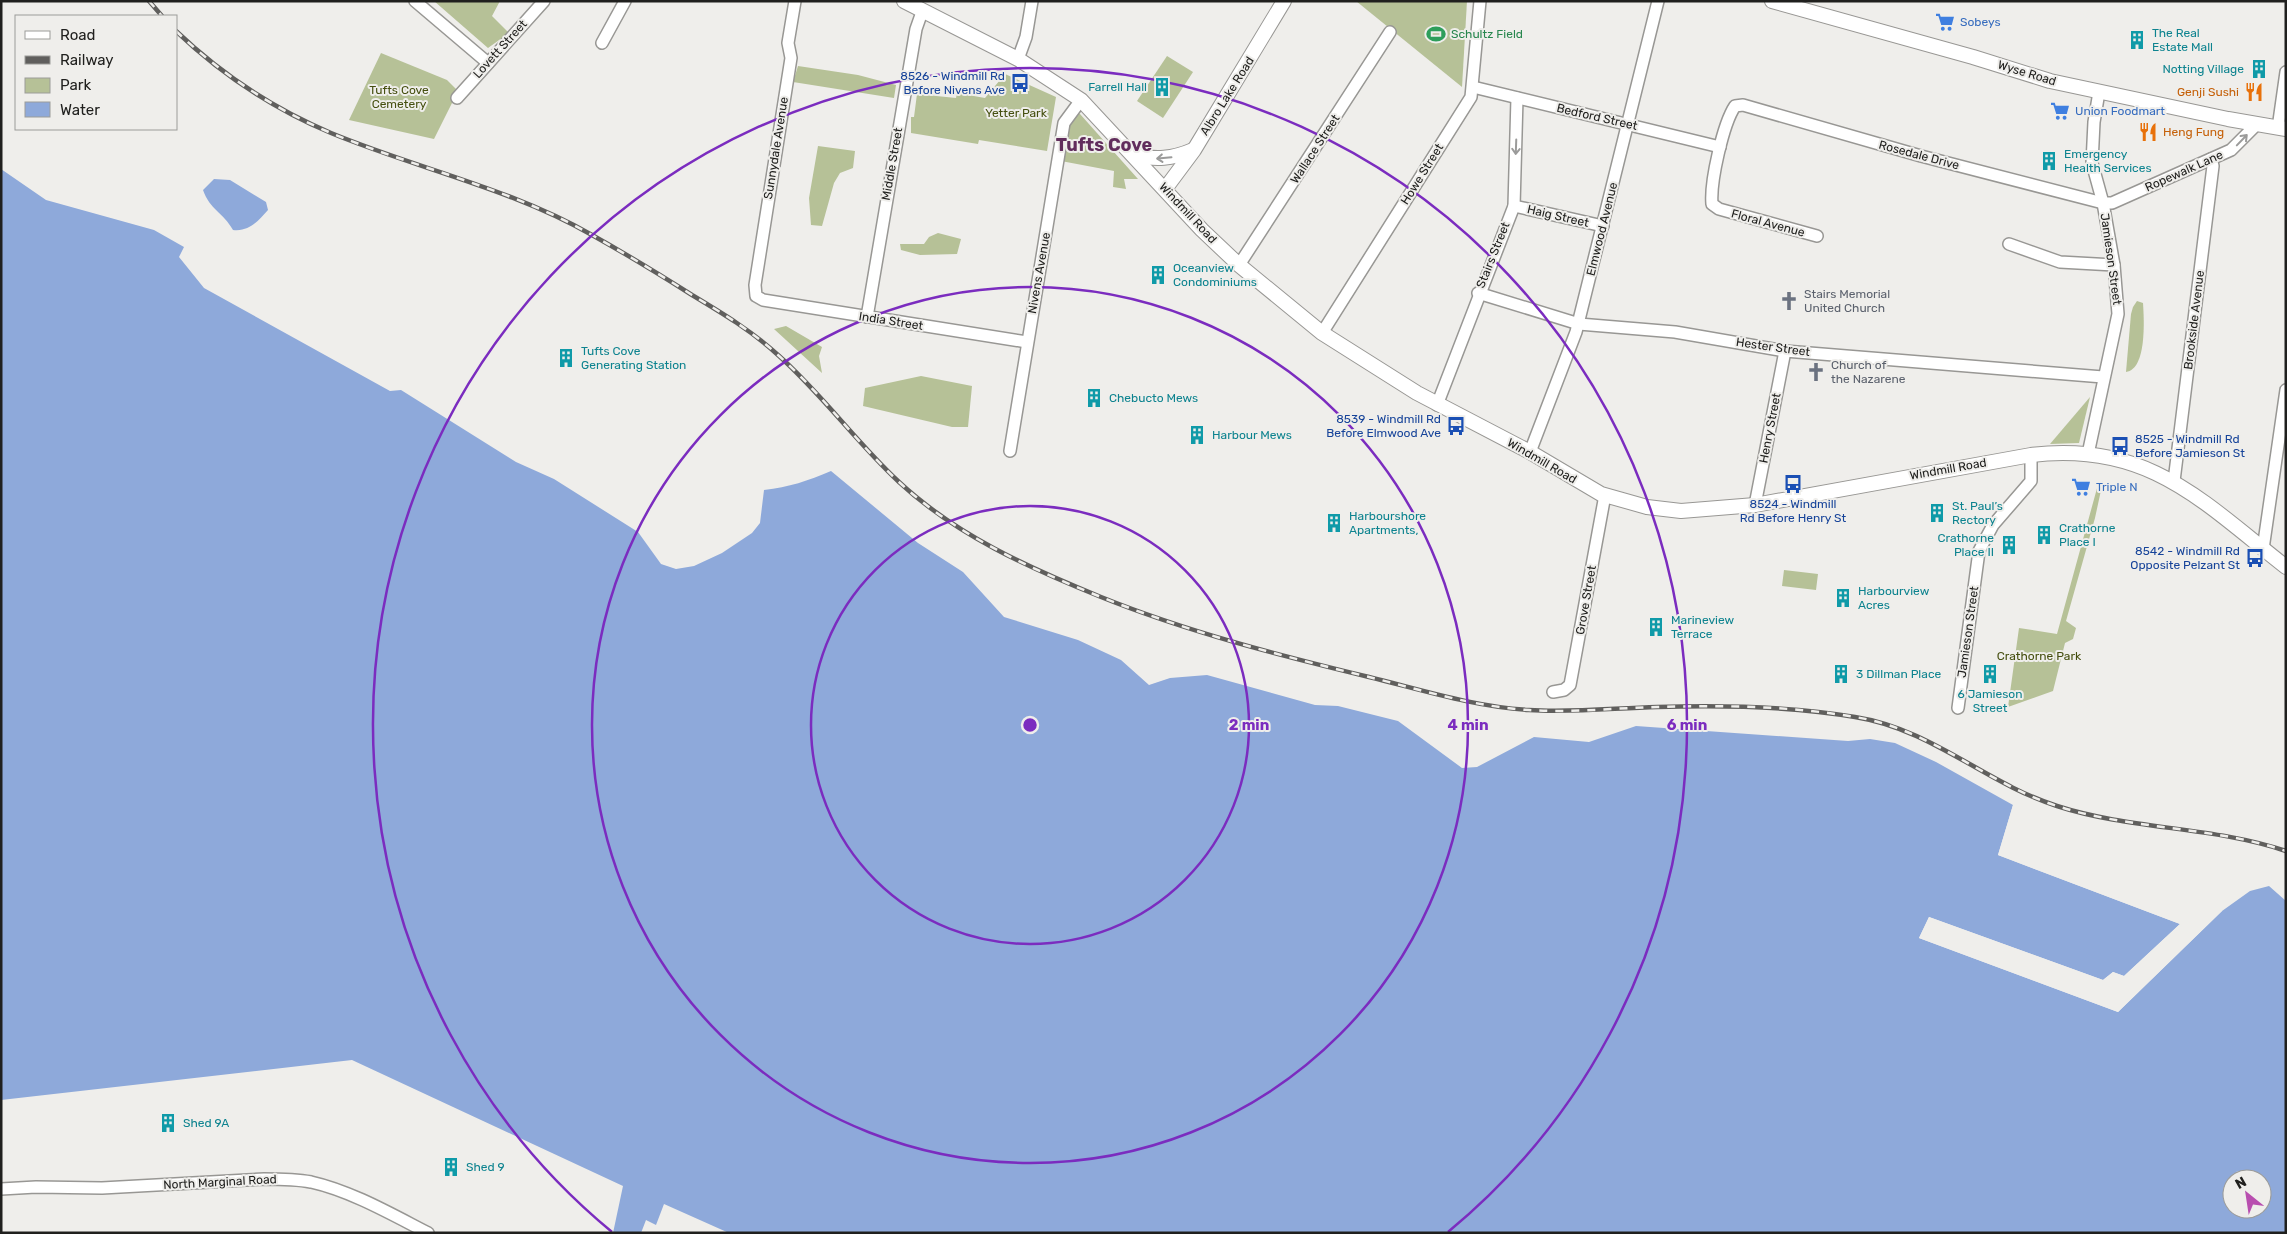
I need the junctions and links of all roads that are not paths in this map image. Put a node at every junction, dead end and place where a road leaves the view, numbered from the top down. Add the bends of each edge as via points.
1 (415, 1) edge
2 (544, 1) edge
3 (625, 1) edge
4 (795, 1) edge
5 (904, 1) edge
6 (1032, 1) edge
7 (1284, 1) edge
8 (1480, 1) edge
9 (1658, 1) edge
10 (1772, 1) edge
11 (922, 12) junction
12 (1390, 32) dead end
13 (602, 44) dead end
14 (1018, 59) junction
15 (488, 63) junction
16 (2286, 72) edge
17 (1473, 87) junction
18 (2099, 92) junction
19 (457, 98) dead end
20 (1518, 98) junction
21 (1081, 100) junction
22 (1628, 124) junction
23 (2256, 124) junction
24 (2282, 128) edge
25 (1720, 147) junction
26 (1194, 150) junction
27 (1134, 155) junction
28 (2211, 159) junction
29 (1165, 189) junction
30 (2103, 203) junction
31 (1514, 206) junction
32 (1603, 226) junction
33 (1817, 236) dead end
34 (2009, 244) dead end
35 (1239, 265) junction
36 (2114, 265) junction
37 (1478, 293) junction
38 (756, 296) joint
39 (867, 317) junction
40 (1579, 324) junction
41 (1322, 333) junction
42 (1028, 342) junction
43 (1785, 351) junction
44 (2103, 377) junction
45 (2286, 390) edge
46 (1437, 404) junction
47 (1010, 451) dead end
48 (1530, 452) junction
49 (2031, 454) junction
50 (2088, 454) junction
51 (2281, 461) edge
52 (2174, 481) junction
53 (1605, 495) junction
54 (1755, 505) junction
55 (2263, 548) junction
56 (2286, 567) edge
57 (1553, 692) dead end
58 (1958, 708) dead end
59 (1, 1189) edge
60 (428, 1233) edge

1 - 15 street
2 - 15 street, Lovett Street
3 - 13 street
4 - 38 street, Sunnydale Avenue via 788,43 791,58 755,285
5 - 11 main road, Windmill Road
6 - 14 street via 1026,37
7 - 26 main road, Albro Lake Road
8 - 17 street, Howe Street
9 - 22 street, Elmwood Avenue
10 - 18 main road, Wyse Road via 2050,81
11 - 14 main road, Windmill Road
11 - 39 street, Middle Street via 916,29
12 - 35 street, Wallace Street
14 - 21 main road, Windmill Road
15 - 19 street, Lovett Street
16 - 24 street
17 - 20 street, Bedford Street
17 - 41 street, Howe Street via 1471,97
18 - 23 main road, Wyse Road
18 - 30 street, Jamieson Street via 2092,163
20 - 22 street, Bedford Street
20 -> 31 street, Stairs Street
21 - 27 main road, Windmill Road
21 - 42 street, Nivens Avenue via 1064,123
22 - 25 street, Bedford Street
22 - 32 street, Elmwood Avenue
23 - 24 main road, Wyse Road
28 -> 23 street, Ropewalk Lane via 2231,150
25 - 30 street, Rosedale Drive via 1735,106 1743,105
25 - 33 street, Floral Avenue via 1712,204 1719,209
26 -> 27 main road via 1176,157 1153,159
26 - 29 main road, Albro Lake Road
27 - 29 main road, Windmill Road
28 - 30 street, Ropewalk Lane via 2112,203
28 - 52 street, Brookside Avenue via 2213,166
29 - 35 main road, Windmill Road
30 - 36 street, Jamieson Street
31 - 32 street, Haig Street
31 - 37 street, Stairs Street
32 - 40 street, Elmwood Avenue
34 - 36 street via 2060,262
35 - 41 main road, Windmill Road
36 - 44 street, Jamieson Street via 2118,314
37 - 40 street, Hester Street
37 - 46 street, Stairs Street
38 - 39 street, India Street via 763,300
39 - 42 street, India Street
40 - 43 street, Hester Street via 1675,332
40 - 48 street, Elmwood Avenue
41 - 46 main road, Windmill Road
42 - 47 street, Nivens Avenue
43 - 44 street, Hester Street
43 - 54 street, Henry Street
44 - 50 street, Jamieson Street
45 - 51 street
46 - 48 main road, Windmill Road
48 - 53 main road, Windmill Road
49 - 50 main road, Windmill Road
49 - 54 main road, Windmill Road
49 - 58 street, Jamieson Street via 2031,481 1992,525 1979,551
50 - 52 main road, Windmill Road via 2145,466
51 - 55 street
52 - 55 main road, Windmill Road
53 - 54 main road, Windmill Road via 1647,507 1680,511
53 - 57 street, Grove Street via 1570,685
55 - 56 main road, Windmill Road
59 - 60 street, North Marginal Road via 102,1188 264,1178 310,1182 338,1190

